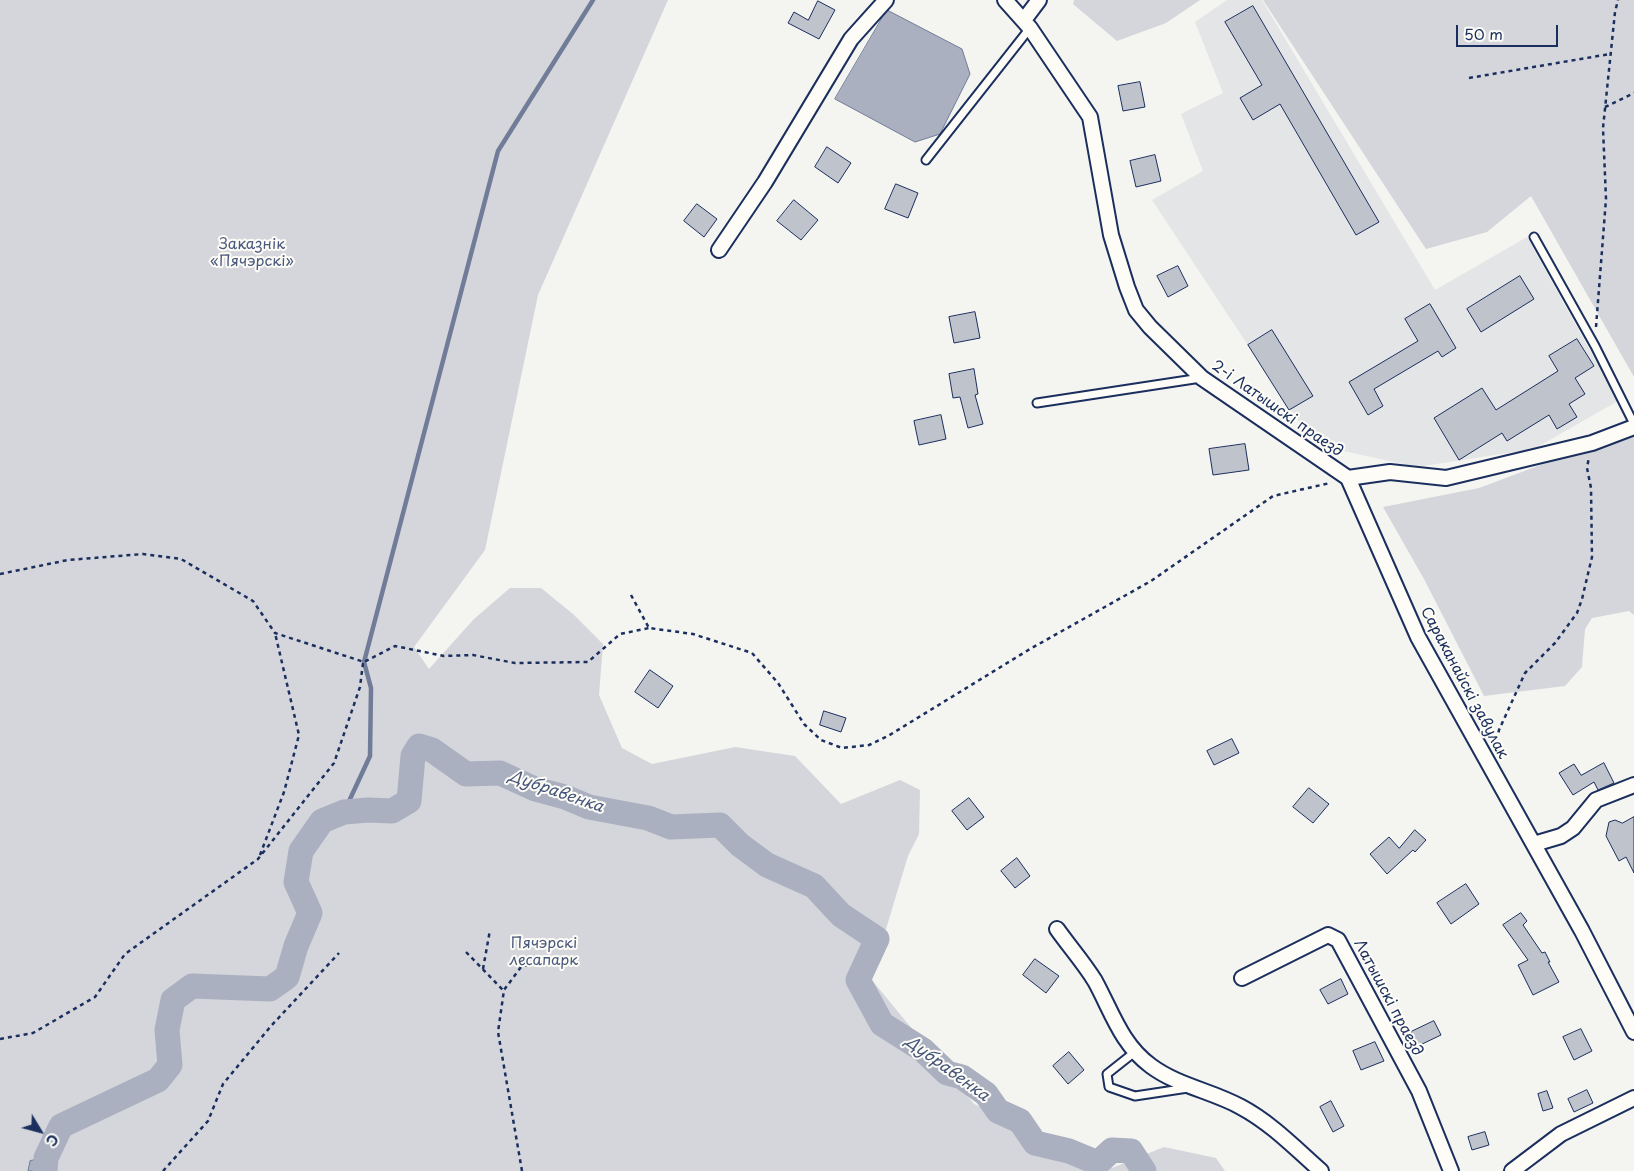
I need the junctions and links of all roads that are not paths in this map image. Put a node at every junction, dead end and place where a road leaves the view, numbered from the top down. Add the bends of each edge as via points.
1 (886, 0) edge
2 (1005, 0) edge
3 (1039, 0) edge
4 (1027, 24) junction
5 (926, 160) dead end
6 (1534, 237) dead end
7 (719, 250) dead end
8 (1202, 378) junction
9 (1037, 403) dead end
10 (1634, 426) edge
11 (1348, 478) junction
12 (1634, 785) edge
13 (1534, 844) junction
14 (1057, 929) dead end
15 (1242, 978) dead end
16 (1634, 1032) edge
17 (1136, 1051) junction
18 (1193, 1087) junction
19 (1634, 1098) edge
20 (1320, 1171) edge
21 (1451, 1171) edge
22 (1512, 1171) edge

1 - 7 street via 851,39 765,182
2 - 4 street, 2-і Латышскі праезд
3 - 4 street
4 - 5 lane
4 - 8 street, 2-і Латышскі праезд via 1090,116 1111,235 1136,310
6 - 10 lane via 1595,346
8 - 9 lane
8 - 11 street, 2-і Латышскі праезд
10 - 11 street via 1592,443 1446,478 1390,472
11 - 13 street, Сараканайскі завулак via 1418,638
12 - 13 street via 1596,800 1573,828 1561,836
13 - 16 street, Сараканайскі завулак
14 - 17 street via 1094,981 1113,1021
15 - 21 street, Латышскі праезд via 1328,935 1338,940 1419,1091
17 - 18 street via 1150,1066
17 - 18 lane via 1107,1074 1109,1087 1135,1096
18 - 20 street via 1240,1106 1274,1128
19 - 22 street via 1561,1134

